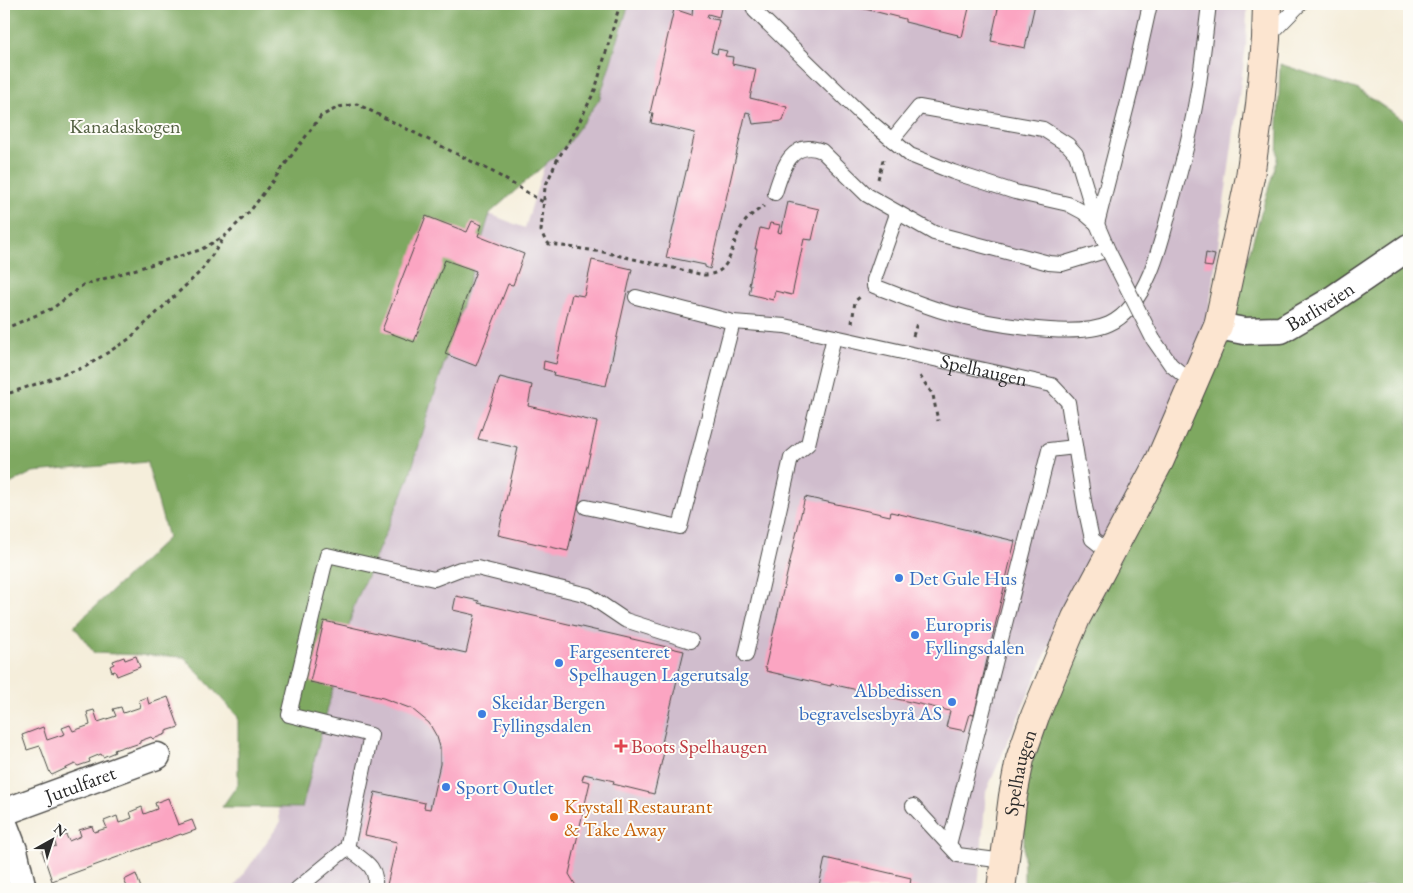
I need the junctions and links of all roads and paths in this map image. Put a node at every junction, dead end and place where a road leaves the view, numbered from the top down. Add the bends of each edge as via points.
1 (620, 4) edge
2 (752, 4) edge
3 (1150, 4) edge
4 (1209, 4) edge
5 (1267, 4) edge
6 (1300, 4) edge
7 (1266, 39) junction
8 (892, 140) junction
9 (775, 193) joint
10 (872, 199) junction
11 (543, 202) junction
12 (897, 214) junction
13 (1098, 224) junction
14 (225, 236) junction
15 (1409, 247) edge
16 (1108, 250) junction
17 (874, 286) junction
18 (636, 297) dead end
19 (922, 304) junction
20 (733, 322) junction
21 (1218, 326) junction
22 (4, 329) edge
23 (834, 337) junction
24 (850, 341) junction
25 (909, 354) junction
26 (918, 374) dead end
27 (1194, 384) junction
28 (4, 399) edge
29 (938, 420) dead end
30 (1076, 447) junction
31 (586, 506) dead end
32 (1111, 554) junction
33 (691, 641) dead end
34 (746, 655) dead end
35 (157, 756) dead end
36 (913, 806) dead end
37 (4, 812) edge
38 (4, 824) edge
39 (949, 845) junction
40 (347, 848) junction
41 (1004, 860) junction
42 (23, 889) edge
43 (297, 889) edge
44 (374, 889) edge
45 (1001, 889) edge

1 - 11 path via 595,90 573,135 556,160 545,187
2 - 8 lane via 801,58
3 - 13 lane
4 - 19 lane via 1189,140 1157,256 1140,292 1120,317 1091,330 1060,331 1014,326
5 - 7 main road, Spelhaugen
6 - 7 lane
7 - 21 main road, Spelhaugen via 1250,177
8 - 10 path via 884,155
8 - 13 lane via 910,155 953,172 1015,192 1068,204
8 - 13 lane via 919,107 1043,129 1076,154
9 - 10 lane via 788,160 803,148 814,148 822,151
9 - 11 path via 745,222 721,270 704,275 604,252 549,244 541,231
10 - 12 lane
11 - 14 path via 493,172 357,104 339,107 322,116 251,210
12 - 16 lane via 934,233 1049,263 1062,264
12 - 17 lane
13 - 16 lane
14 - 22 path via 200,250 83,284 53,308
14 - 28 path via 201,271 129,339 85,367 10,393
15 - 21 street, Barliveien via 1327,303 1280,330 1244,331
16 - 27 lane, bridge via 1153,339 1171,365
17 - 19 lane
17 - 24 path via 855,301
18 - 20 lane, Spelhaugen
19 - 25 path
20 - 23 lane, Spelhaugen via 785,326
20 - 31 lane via 680,527
21 - 27 main road, Spelhaugen
23 - 24 lane, Spelhaugen
23 - 34 lane via 808,444 792,458
24 - 25 lane, Spelhaugen
25 - 30 lane, Spelhaugen via 1052,385 1068,402
26 - 29 path via 933,395
27 - 32 main road, Spelhaugen via 1160,460
30 - 32 lane, Spelhaugen via 1092,540
30 - 39 lane via 1049,450
32 - 41 main road, Spelhaugen via 1076,618 1035,716 1020,760
33 - 40 lane via 625,620 588,596 477,568 460,569 434,580 327,555 289,715 371,735
35 - 37 street, Jutulfaret
36 - 39 lane
38 - 42 street
39 - 41 lane via 958,855
40 - 43 lane
40 - 44 lane via 375,872
41 - 45 main road, Spelhaugen

